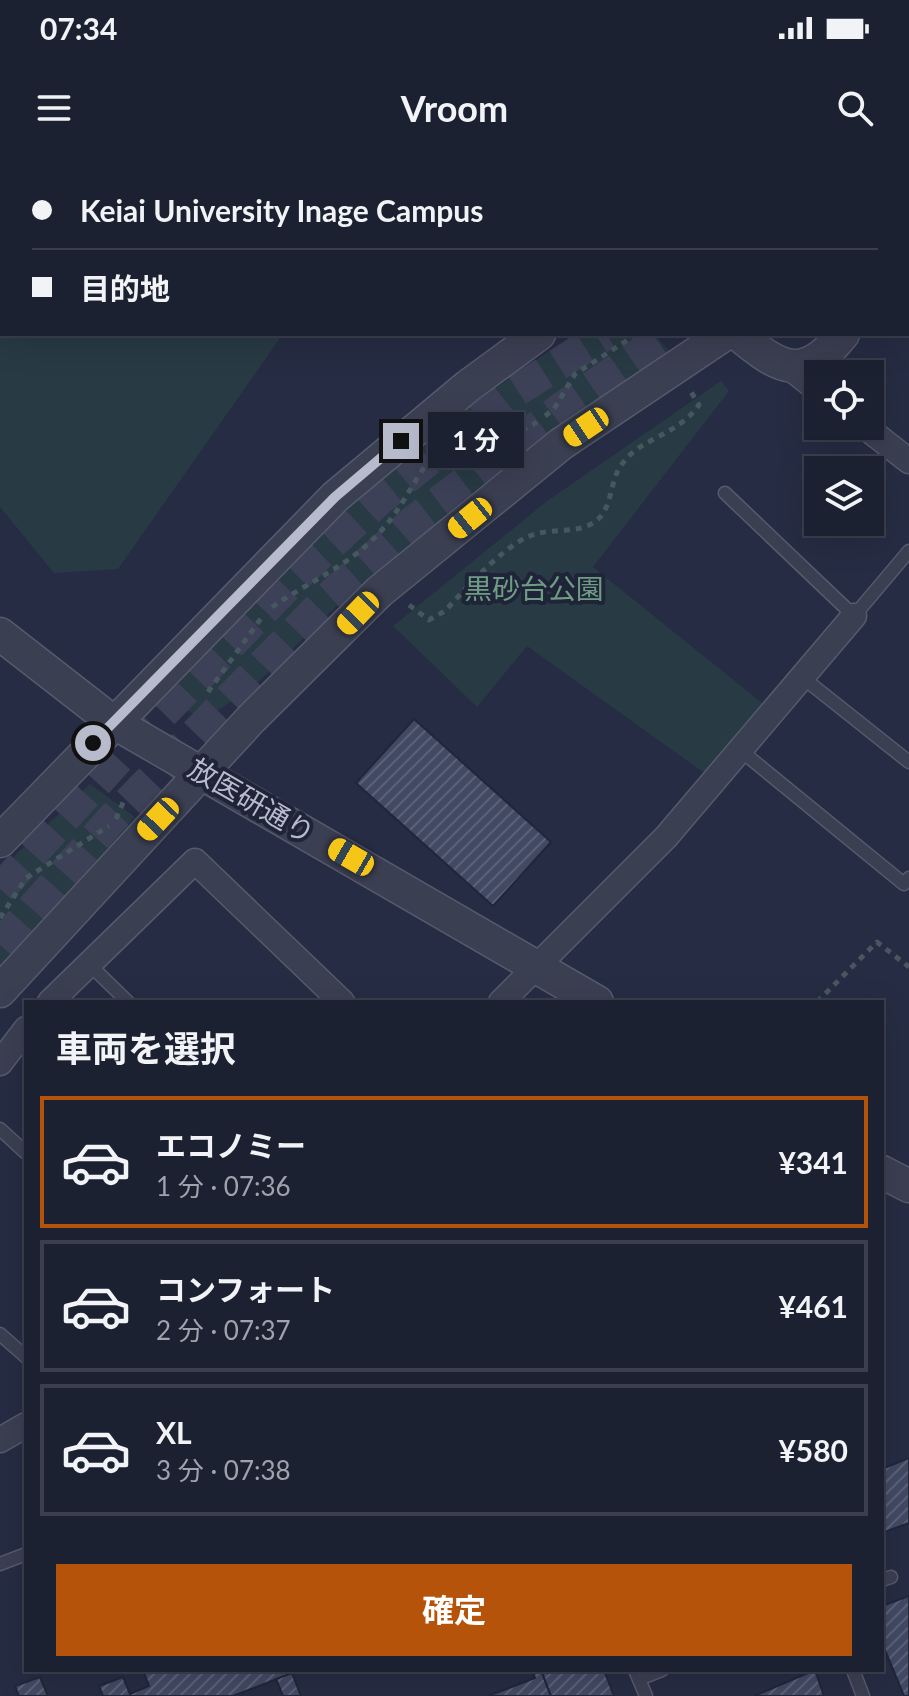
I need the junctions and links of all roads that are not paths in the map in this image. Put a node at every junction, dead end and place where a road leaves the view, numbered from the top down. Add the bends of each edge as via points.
1 (536, 336) edge
2 (722, 336) edge
3 (740, 336) edge
4 (841, 336) edge
5 (789, 367) junction
6 (804, 379) edge
7 (882, 440) edge
8 (909, 461) edge
9 (725, 493) dead end
10 (909, 551) edge
11 (854, 616) junction
12 (0, 634) edge
13 (802, 677) junction
14 (113, 722) junction
15 (740, 750) junction
16 (909, 762) edge
17 (205, 773) junction
18 (0, 841) edge
19 (909, 878) edge
20 (89, 964) junction
21 (535, 965) junction
22 (0, 991) edge
23 (52, 1000) edge
24 (126, 1000) edge
25 (340, 1000) edge
26 (503, 1000) edge
27 (594, 1000) edge
28 (24, 1032) edge
29 (0, 1063) edge
30 (0, 1129) edge
31 (24, 1151) edge
32 (884, 1173) edge
33 (909, 1186) edge
34 (0, 1334) edge
35 (24, 1355) edge
36 (24, 1426) edge
37 (0, 1440) edge
38 (24, 1555) edge
39 (0, 1564) edge
40 (854, 1672) edge
41 (637, 1675) edge
42 (646, 1696) edge
43 (863, 1696) edge

1 - 14 street via 335,497
2 - 17 street via 561,444 379,592 251,719
3 - 5 street via 770,361
4 - 5 street via 826,355 803,367
5 - 6 street
7 - 8 street
9 - 11 lane
10 - 11 lane
11 - 13 street
12 - 14 street, 放医研通り
13 - 15 street
13 - 16 lane
14 - 17 street, 放医研通り
14 - 18 street
15 - 19 lane via 904,884
15 - 21 street via 666,837
17 - 21 street, 放医研通り
17 - 22 street
20 - 23 street
20 - 24 lane
20 - 25 street via 195,861
21 - 26 street
21 - 27 street, 放医研通り
28 - 29 street
30 - 31 lane
32 - 33 street
34 - 35 lane
36 - 37 street
38 - 39 lane
40 - 43 lane
41 - 42 lane

